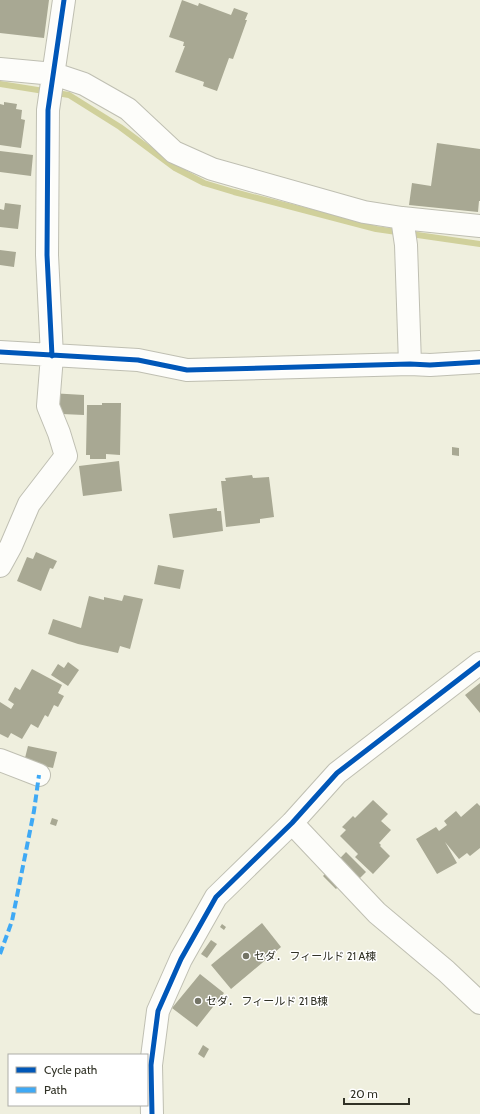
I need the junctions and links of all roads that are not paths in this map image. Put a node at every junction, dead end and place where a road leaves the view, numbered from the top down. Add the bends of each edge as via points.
1 (64, 0) edge
2 (0, 69) edge
3 (54, 74) junction
4 (402, 218) junction
5 (480, 226) edge
6 (0, 352) edge
7 (52, 356) junction
8 (480, 362) edge
9 (410, 364) junction
10 (0, 566) edge
11 (480, 663) edge
12 (0, 760) edge
13 (39, 775) dead end
14 (292, 823) junction
15 (480, 1003) edge
16 (152, 1114) edge

1 - 3 street
2 - 3 street
3 - 4 street via 84,84 128,109 174,152 212,169 364,212
3 - 7 street via 48,110 47,255
4 - 5 street
4 - 9 street via 406,245
6 - 7 street
7 - 9 street via 138,360 187,370
7 - 10 street via 48,406 66,456 29,504
8 - 9 street
11 - 14 street via 337,773
12 - 13 street
14 - 15 street via 377,913
14 - 16 street via 216,897 181,959 158,1011 151,1065

